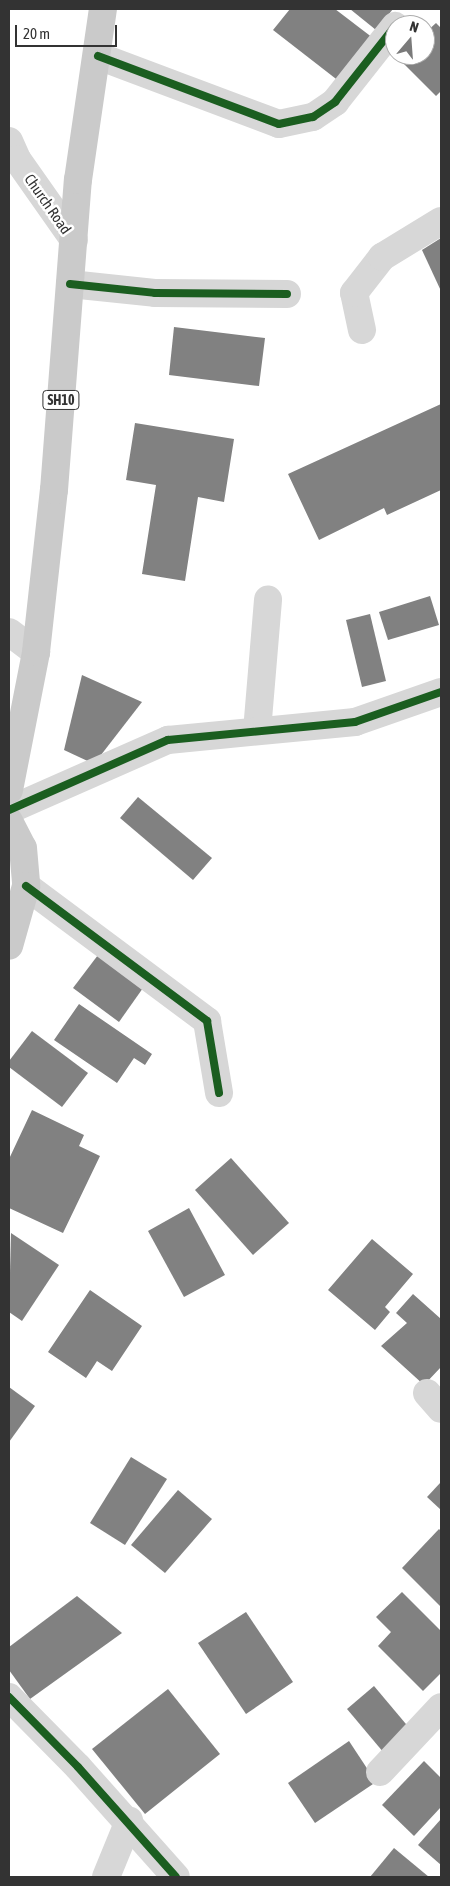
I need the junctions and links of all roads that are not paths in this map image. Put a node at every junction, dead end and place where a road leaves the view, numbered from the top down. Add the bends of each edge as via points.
1 (103, 9) edge
2 (385, 37) edge
3 (98, 56) junction
4 (9, 141) edge
5 (441, 222) edge
6 (74, 240) junction
7 (70, 284) junction
8 (287, 294) dead end
9 (362, 330) dead end
10 (268, 600) dead end
11 (9, 632) edge
12 (36, 652) junction
13 (441, 692) edge
14 (257, 730) junction
15 (9, 790) edge
16 (9, 810) edge
17 (9, 821) edge
18 (26, 886) junction
19 (9, 946) edge
20 (219, 1093) dead end
21 (9, 1697) edge
22 (441, 1707) edge
23 (380, 1772) dead end
24 (128, 1821) junction
25 (106, 1877) edge
26 (176, 1877) edge

1 - 3 main road, SH10
2 - 3 street via 335,102 313,117 279,124
3 - 6 main road, SH10 via 78,180
4 - 6 street, Church Road via 17,159
5 - 9 street via 382,257 354,293
6 - 7 main road, SH10
7 - 8 street via 155,293
7 - 12 main road, SH10 via 54,490
10 - 14 street
11 - 12 street
12 - 15 main road, SH10
13 - 14 street via 355,722
14 - 16 street via 168,740
17 - 18 main road via 23,848
18 - 19 main road
18 - 20 street via 207,1021
21 - 24 street
22 - 23 street
24 - 25 street
24 - 26 street

